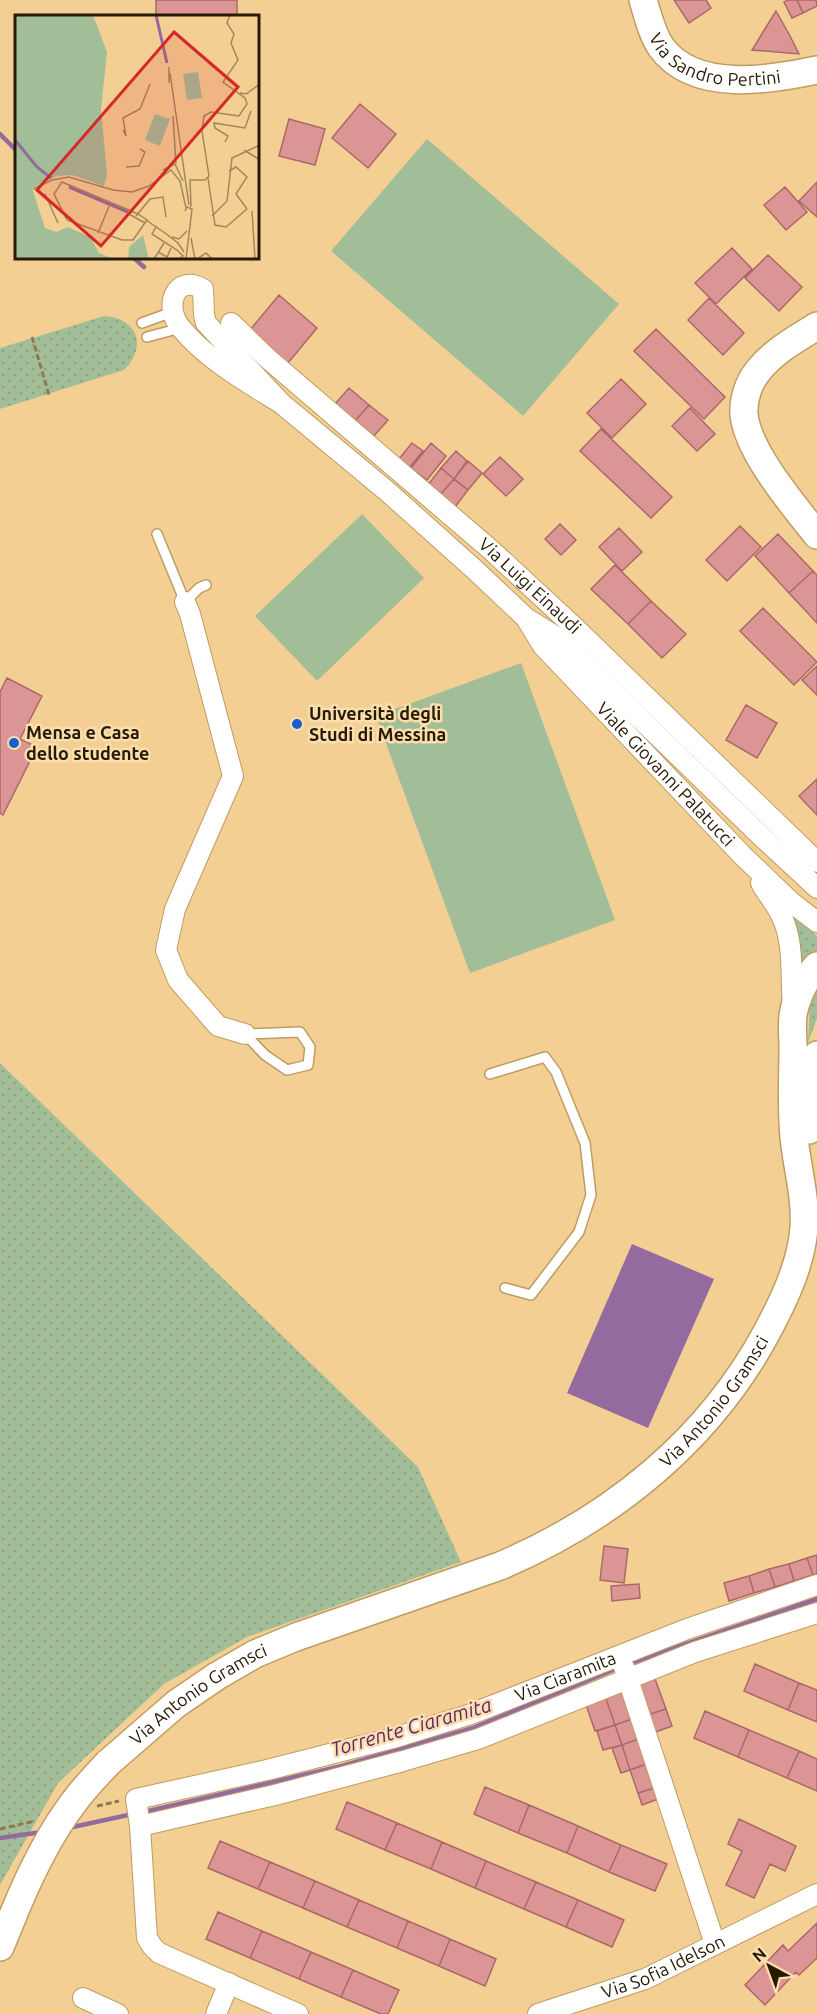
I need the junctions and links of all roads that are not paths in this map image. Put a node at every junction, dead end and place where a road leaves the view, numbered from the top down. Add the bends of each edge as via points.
1 (643, 0) edge
2 (817, 70) edge
3 (176, 320) junction
4 (142, 322) dead end
5 (231, 323) dead end
6 (817, 326) edge
7 (147, 338) dead end
8 (282, 404) junction
9 (157, 534) dead end
10 (817, 535) edge
11 (206, 585) dead end
12 (185, 602) junction
13 (526, 618) junction
14 (743, 856) junction
15 (817, 862) edge
16 (817, 888) edge
17 (817, 922) edge
18 (817, 966) edge
19 (794, 1012) junction
20 (245, 1034) junction
21 (817, 1054) edge
22 (490, 1074) dead end
23 (803, 1188) junction
24 (505, 1288) dead end
25 (817, 1585) edge
26 (817, 1613) edge
27 (619, 1656) junction
28 (565, 1678) junction
29 (629, 1679) junction
30 (576, 1701) junction
31 (140, 1826) junction
32 (817, 1894) edge
33 (715, 1944) junction
34 (0, 1947) edge
35 (229, 1983) junction
36 (83, 1998) dead end
37 (118, 2014) edge
38 (216, 2014) edge
39 (298, 2014) edge
40 (538, 2014) edge

1 - 2 main road, Via Sandro Pertini via 657,41 672,60 686,69 705,76 746,80
3 - 4 lane
3 - 7 lane
3 - 8 street via 224,366
3 - 8 street via 170,304 180,288 194,284 203,289 206,323
5 - 15 street, Via Luigi Einaudi via 500,558
6 - 10 main road via 775,354 757,372 748,390 744,414 756,449
8 - 13 street, Viale Giovanni Palatucci via 388,492
9 - 12 lane
11 - 12 lane
12 - 20 street via 233,776 175,909 166,950 178,980 218,1026
13 - 14 street, Viale Giovanni Palatucci via 543,646
13 - 16 street, Viale Giovanni Palatucci via 555,636
14 - 17 street, Viale Giovanni Palatucci
14 - 19 street via 786,928
18 - 19 main road via 802,988
19 - 23 main road via 794,1139
20 - 20 lane via 265,1056 287,1070 308,1065 310,1047 300,1032
21 - 23 main road
22 - 24 lane via 545,1057 556,1072 585,1143 591,1195 579,1232 531,1295
23 - 34 main road, Via Antonio Gramsci, bridge via 801,1247 783,1302 761,1344 699,1429 653,1474 592,1519 532,1552 255,1654 176,1704 108,1763 74,1802 27,1881
25 - 27 street, Via Ciaramita
26 - 29 street, Via Ciaramita via 695,1652
27 - 28 street, Via Ciaramita
27 - 29 street
28 - 30 street
28 - 31 street, Via Ciaramita via 397,1737 136,1799
29 - 30 street, Via Ciaramita
29 - 33 street
30 - 31 street, Via Ciaramita via 478,1739 403,1761
31 - 35 street via 147,1938 159,1953
32 - 33 street, Via Sofia Idelson
33 - 40 street, Via Sofia Idelson via 645,1979
35 - 38 street
35 - 39 street
36 - 37 street

